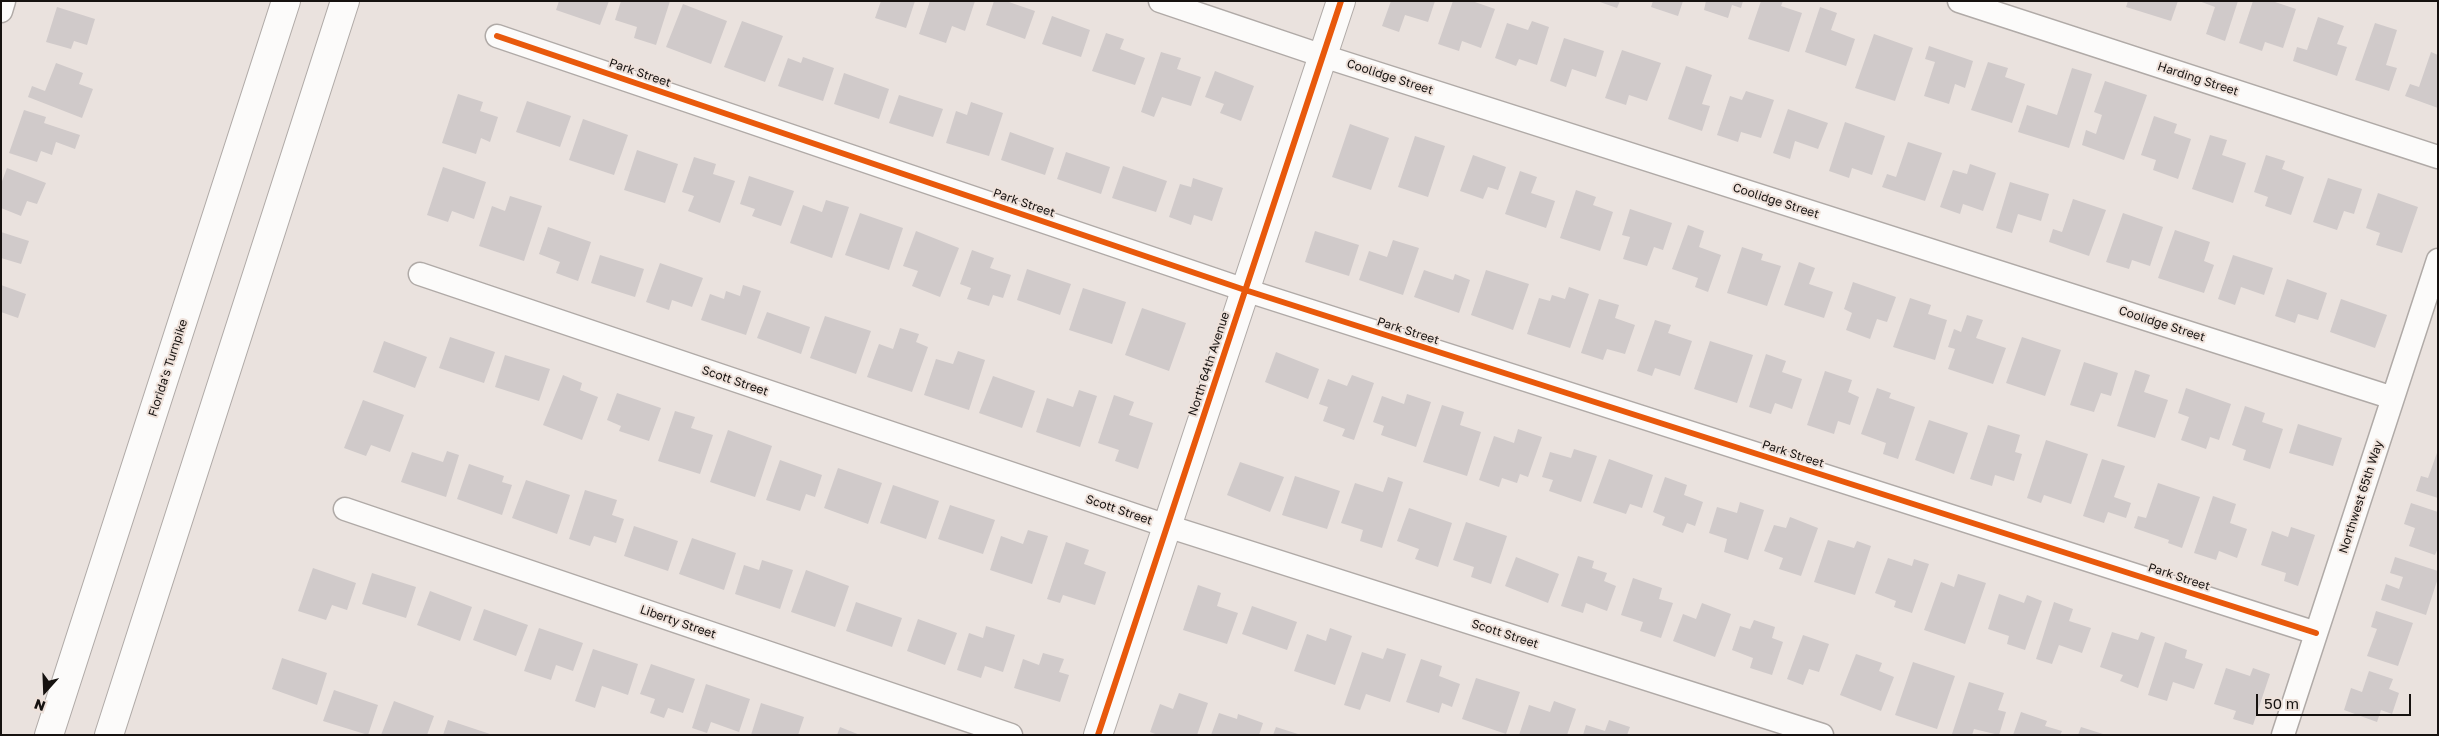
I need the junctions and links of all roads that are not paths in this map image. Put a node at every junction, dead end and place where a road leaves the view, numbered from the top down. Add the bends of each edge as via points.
1 (4, 1) edge
2 (286, 1) edge
3 (345, 1) edge
4 (1160, 1) edge
5 (1341, 1) edge
6 (1958, 1) edge
7 (1, 11) edge
8 (497, 36) dead end
9 (1323, 56) junction
10 (2438, 157) edge
11 (2438, 260) edge
12 (420, 274) dead end
13 (1245, 290) junction
14 (2393, 398) junction
15 (345, 509) dead end
16 (1167, 526) junction
17 (2316, 633) junction
18 (50, 735) edge
19 (108, 735) edge
20 (1011, 735) edge
21 (1098, 735) edge
22 (1822, 735) edge
23 (2283, 735) edge

1 - 7 street
2 - 18 main road, Florida's Turnpike
3 - 19 main road
4 - 9 street, Coolidge Street
5 - 9 main road, North 64th Avenue
6 - 10 street, Harding Street
8 - 13 street, Park Street
9 - 13 main road, North 64th Avenue
9 - 14 street, Coolidge Street
11 - 14 street, Northwest 65th Way
12 - 16 street, Scott Street
13 - 16 main road, North 64th Avenue
13 - 17 street, Park Street
14 - 17 street, Northwest 65th Way
15 - 20 street, Liberty Street
16 - 21 main road, North 64th Avenue
16 - 22 street, Scott Street
17 - 23 street, Northwest 65th Way

